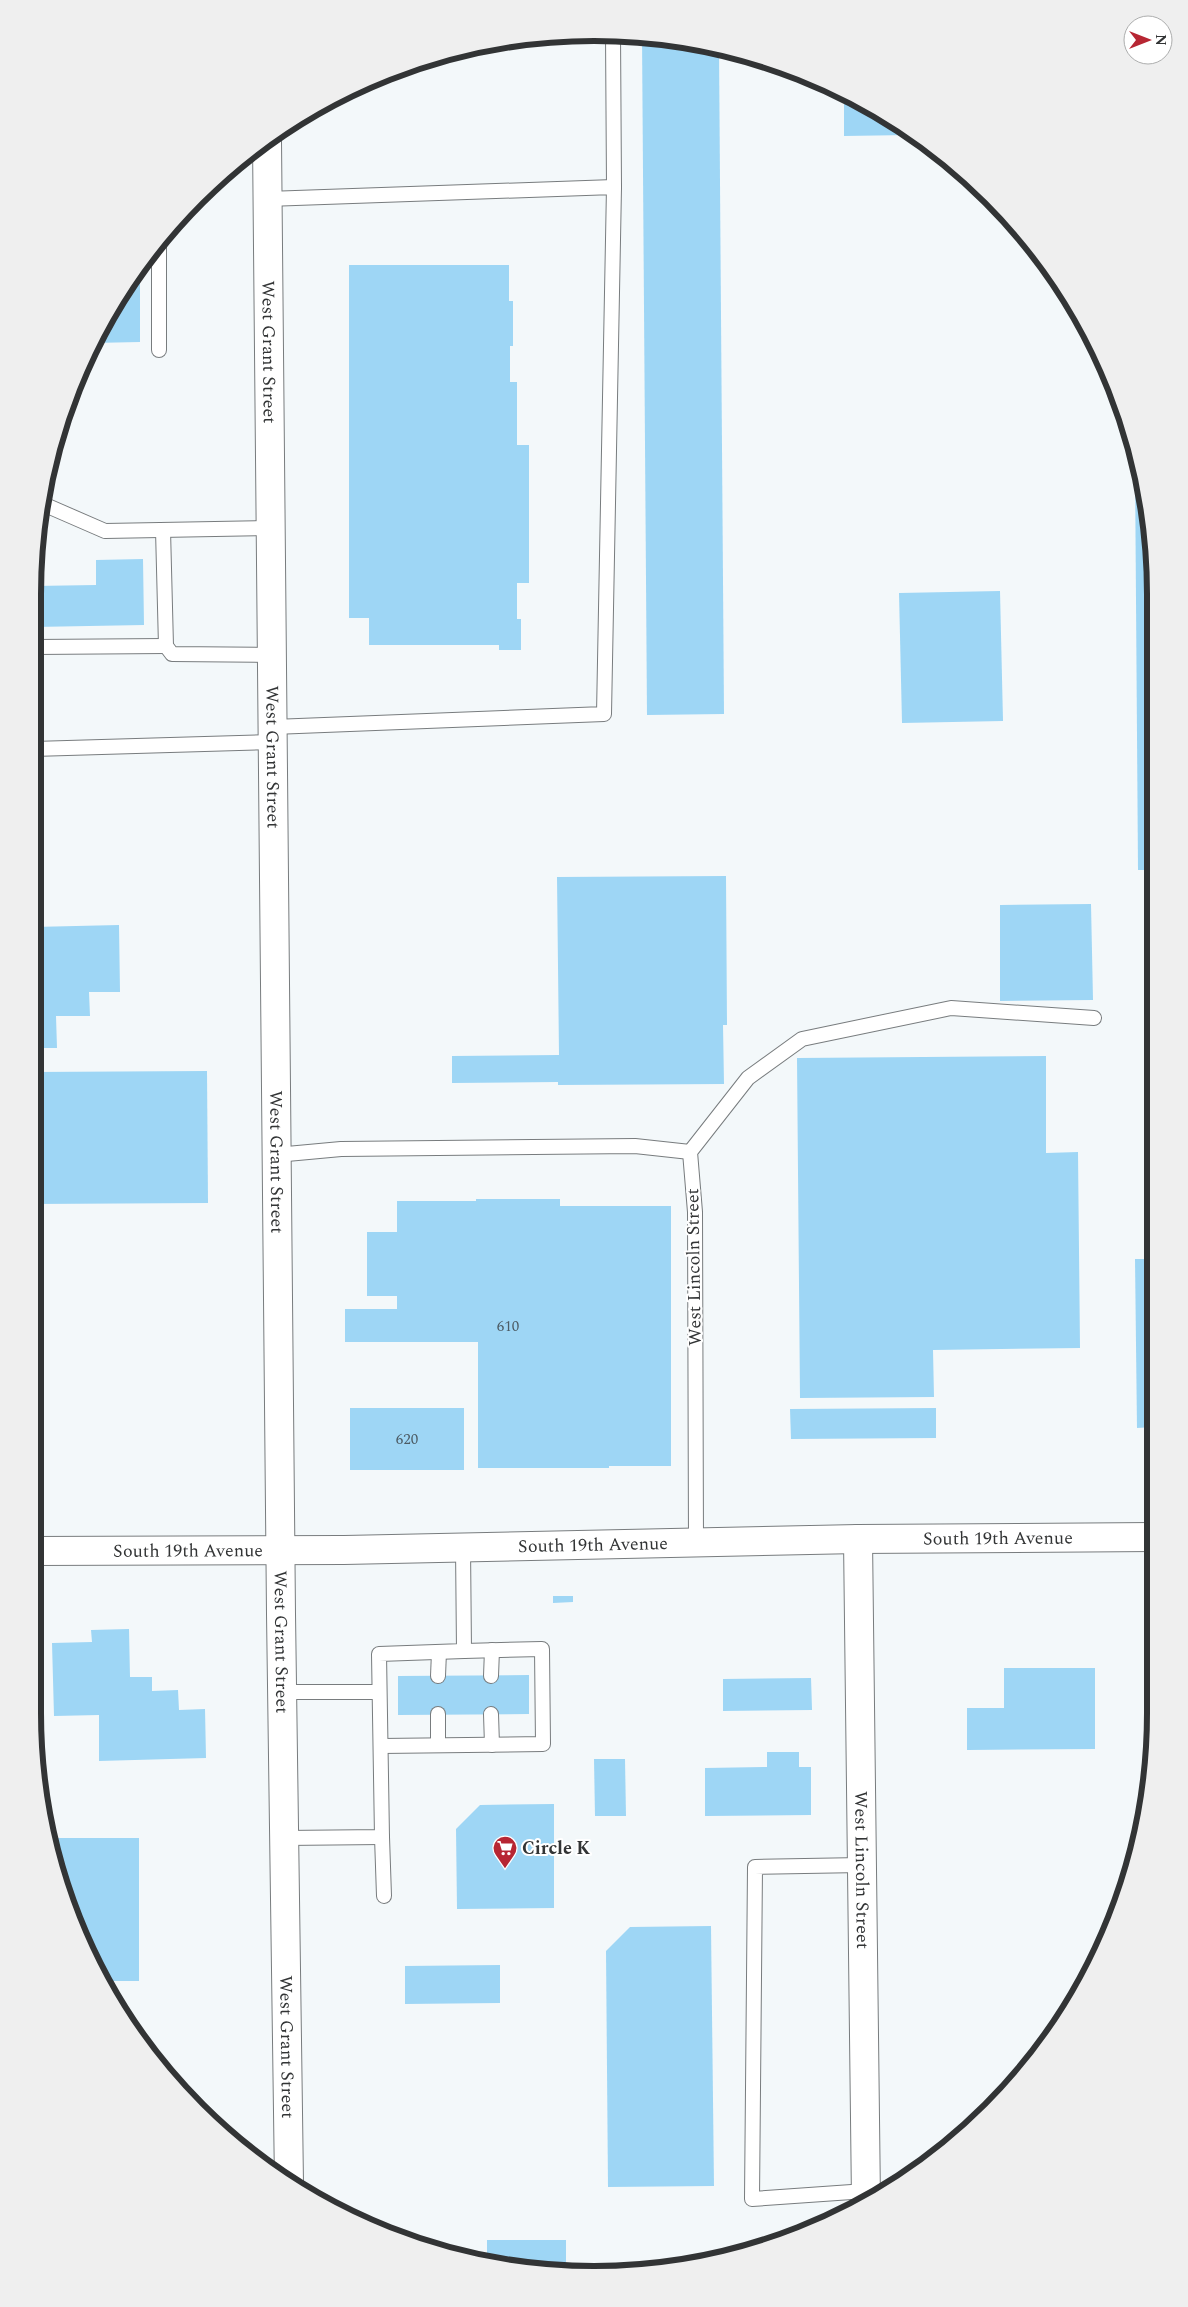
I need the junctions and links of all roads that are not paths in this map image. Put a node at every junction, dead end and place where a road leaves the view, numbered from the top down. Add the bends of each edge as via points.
1 (613, 42) edge
2 (267, 148) edge
3 (614, 187) junction
4 (267, 198) junction
5 (160, 252) edge
6 (159, 350) dead end
7 (49, 507) edge
8 (270, 528) junction
9 (163, 530) junction
10 (166, 646) junction
11 (41, 647) edge
12 (271, 655) junction
13 (272, 734) junction
14 (41, 749) edge
15 (1094, 1018) dead end
16 (690, 1152) junction
17 (276, 1155) junction
18 (1147, 1537) edge
19 (858, 1539) junction
20 (696, 1542) junction
21 (464, 1547) junction
22 (280, 1550) junction
23 (41, 1551) edge
24 (492, 1650) junction
25 (464, 1651) junction
26 (439, 1652) junction
27 (438, 1676) dead end
28 (491, 1676) dead end
29 (282, 1692) junction
30 (380, 1692) junction
31 (438, 1714) dead end
32 (491, 1714) dead end
33 (438, 1745) junction
34 (492, 1745) junction
35 (381, 1746) junction
36 (382, 1837) junction
37 (284, 1838) junction
38 (862, 1865) junction
39 (384, 1896) dead end
40 (289, 2174) edge
41 (866, 2194) edge
42 (862, 2196) edge

1 - 3 lane
2 - 4 main road, West Grant Street
3 - 4 lane
3 - 13 lane via 604,714
4 - 8 main road, West Grant Street
5 - 6 lane
7 - 9 lane via 105,531
8 - 9 lane
8 - 12 main road, West Grant Street
9 - 10 lane
10 - 11 lane
10 - 12 lane via 172,654
12 - 13 main road, West Grant Street
13 - 14 lane
13 - 17 main road, West Grant Street
15 - 16 lane via 951,1008 802,1039 748,1078
16 - 17 lane via 635,1146 341,1149
16 - 20 lane, West Lincoln Street via 696,1212
17 - 22 main road, West Grant Street
18 - 19 main road, South 19th Avenue
19 - 20 main road, South 19th Avenue
19 - 38 main road, West Lincoln Street
20 - 21 main road, South 19th Avenue
21 - 22 main road, South 19th Avenue
21 - 25 lane
22 - 23 main road, South 19th Avenue
22 - 29 main road, West Grant Street
24 - 25 lane
24 - 28 lane
24 - 34 lane via 542,1649 543,1744
25 - 26 lane
26 - 27 lane
26 - 30 lane via 379,1654
29 - 30 lane
29 - 37 main road, West Grant Street
30 - 35 lane
31 - 33 lane
32 - 34 lane
33 - 34 lane
33 - 35 lane
35 - 36 lane
36 - 37 lane
36 - 39 lane
37 - 40 main road, West Grant Street
38 - 41 main road, West Lincoln Street
38 - 42 lane via 755,1867 752,2199

